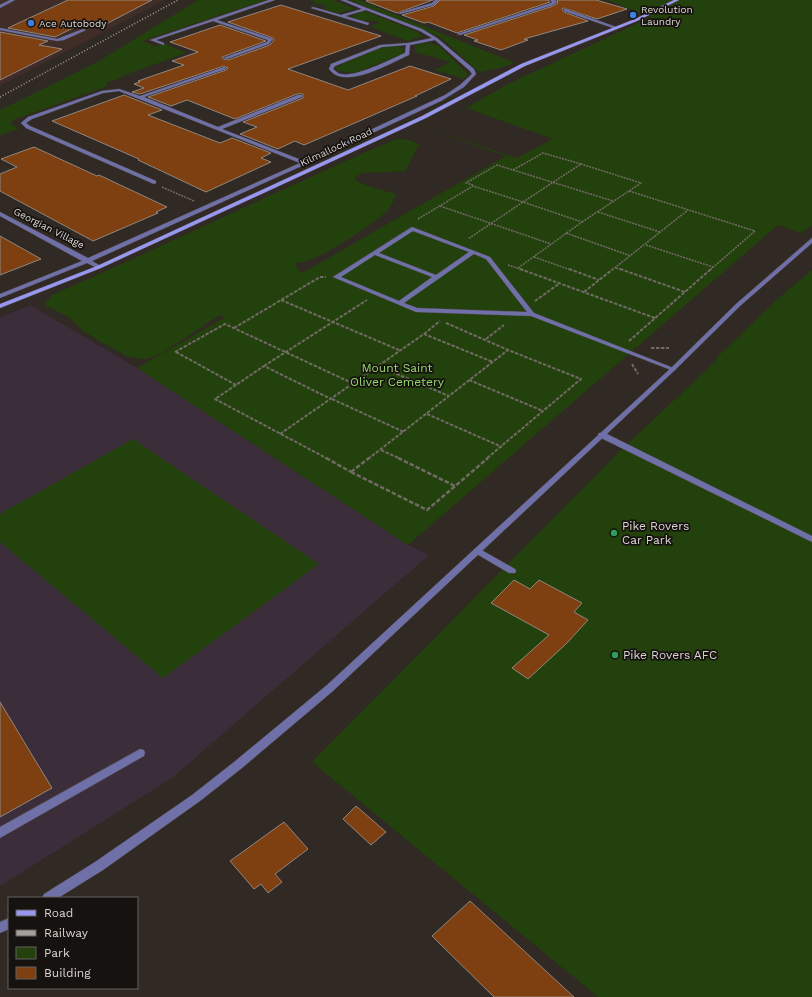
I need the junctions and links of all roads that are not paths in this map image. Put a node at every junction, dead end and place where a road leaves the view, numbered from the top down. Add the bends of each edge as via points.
1 (13, 0) edge
2 (273, 0) edge
3 (343, 0) edge
4 (437, 0) edge
5 (552, 0) edge
6 (677, 0) edge
7 (0, 7) edge
8 (313, 8) dead end
9 (365, 9) junction
10 (565, 10) dead end
11 (400, 13) dead end
12 (340, 16) junction
13 (214, 20) junction
14 (368, 24) dead end
15 (617, 28) junction
16 (0, 29) edge
17 (84, 30) dead end
18 (459, 34) dead end
19 (436, 39) junction
20 (163, 44) dead end
21 (408, 44) junction
22 (225, 58) dead end
23 (224, 68) dead end
24 (300, 96) dead end
25 (141, 97) junction
26 (219, 128) junction
27 (363, 136) junction
28 (374, 140) junction
29 (304, 162) junction
30 (154, 182) dead end
31 (195, 212) junction
32 (0, 214) edge
33 (207, 218) junction
34 (812, 240) edge
35 (473, 252) junction
36 (374, 253) junction
37 (89, 260) junction
38 (99, 267) junction
39 (437, 277) junction
40 (0, 296) edge
41 (400, 303) junction
42 (0, 306) edge
43 (532, 314) junction
44 (673, 369) junction
45 (602, 435) junction
46 (812, 539) edge
47 (478, 551) junction
48 (512, 571) dead end
49 (140, 753) dead end
50 (0, 833) edge
51 (50, 897) edge

1 - 7 street
2 - 13 street
3 - 9 street
4 - 11 street via 433,4
5 - 18 street via 555,2 552,4
6 - 15 main road, Kilmallock Road
8 - 12 street
9 - 12 street
9 - 19 street via 421,30
10 - 15 street
12 - 14 street
13 - 20 street via 152,40
13 - 22 street via 271,39
15 - 28 main road, Kilmallock Road via 523,65
16 - 17 street via 57,40
19 - 21 street
19 - 27 street via 474,72 470,81 439,100
21 - 21 street via 381,46 333,65 331,69 336,74 363,74 406,54
23 - 25 street
24 - 26 street
25 - 26 street
25 - 30 street via 112,90 30,118 23,123
26 - 29 street
27 - 28 street
27 - 29 street
28 - 33 main road, Kilmallock Road
29 - 31 street
31 - 33 street
31 - 37 street
32 - 37 street, Georgian Village
33 - 38 main road, Kilmallock Road
34 - 44 street via 738,305
35 - 36 street via 412,229
35 - 39 street
35 - 43 street via 488,258
36 - 39 street
36 - 41 street via 336,277
37 - 38 street
37 - 40 street, Georgian Village
38 - 42 main road, Kilmallock Road
39 - 41 street
41 - 43 street via 416,310
43 - 44 street
44 - 45 street
45 - 46 street
45 - 47 street
47 - 48 street
47 - 51 street via 330,688 238,765 196,798 99,866
49 - 50 street

